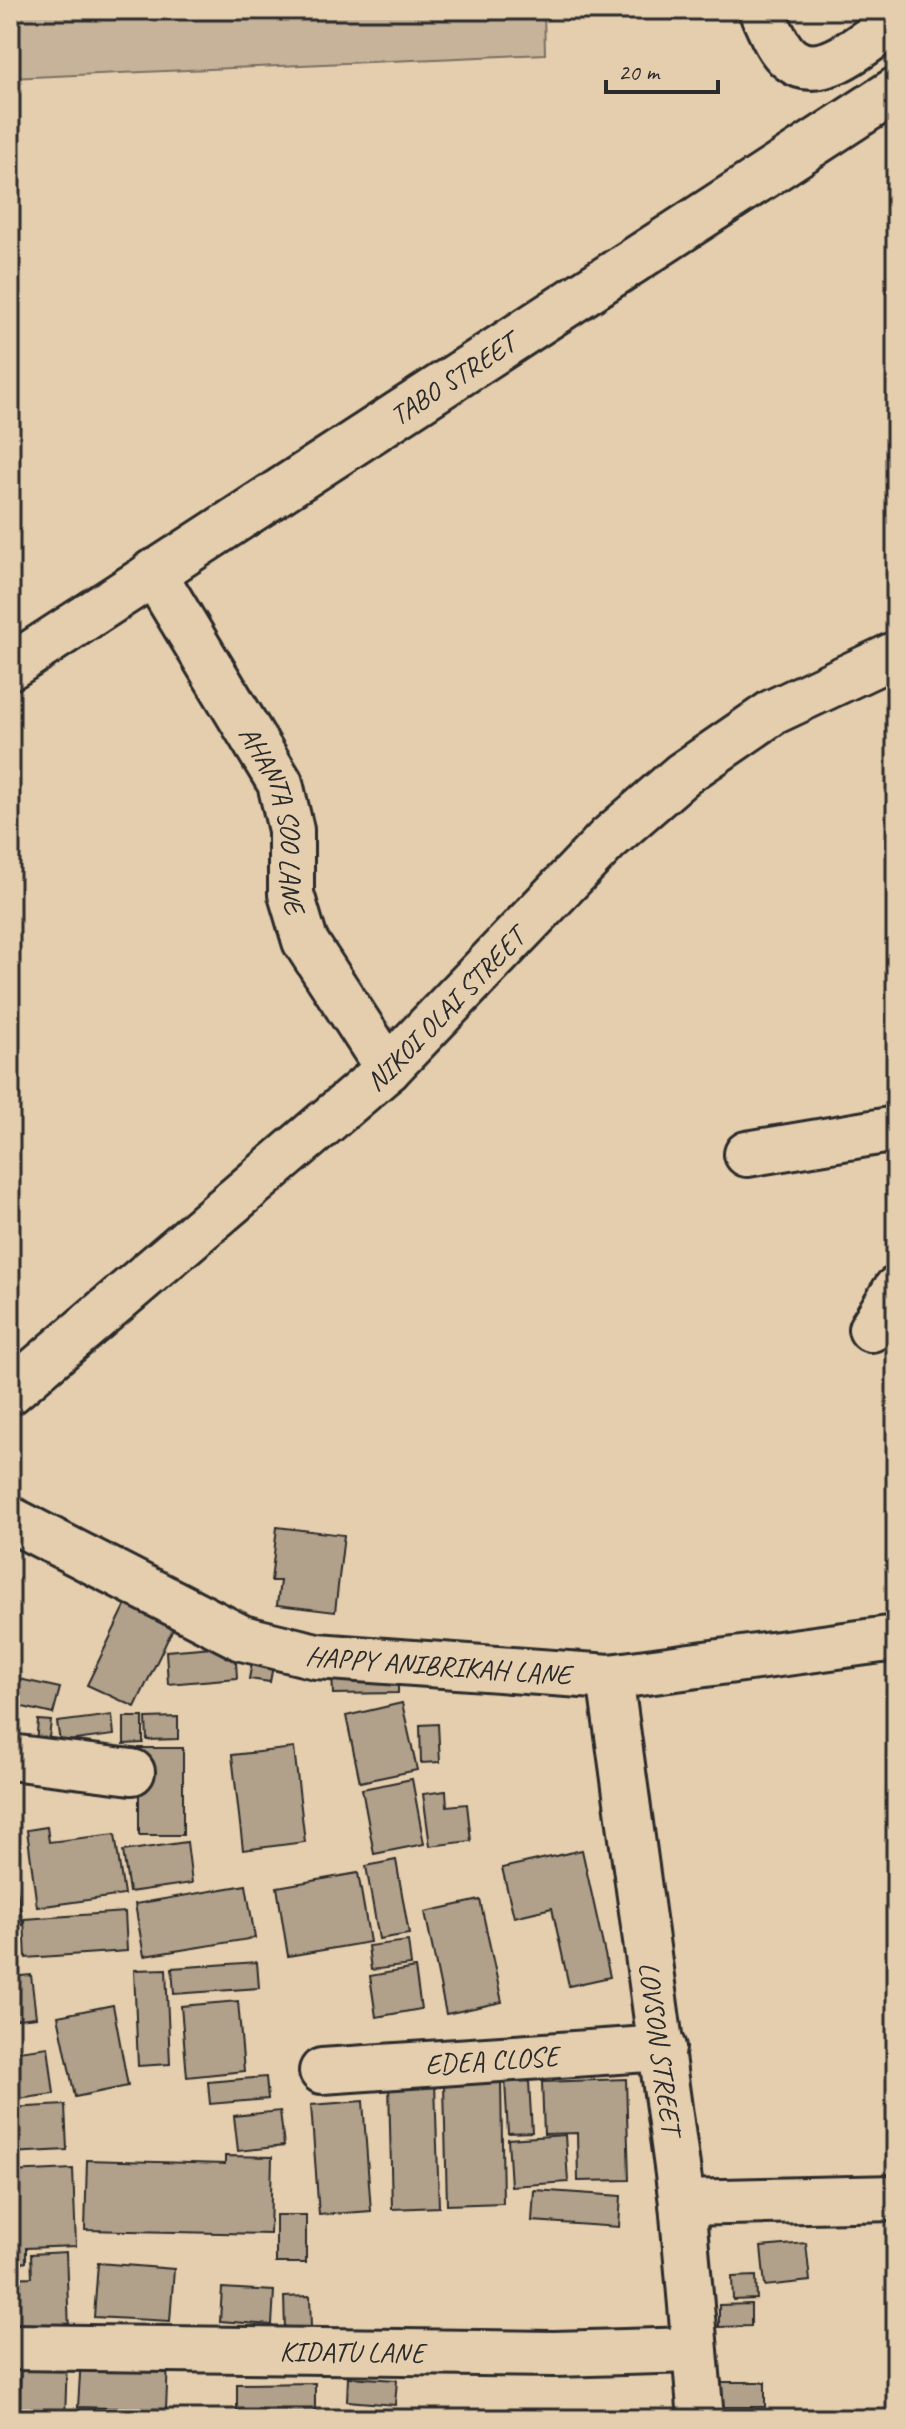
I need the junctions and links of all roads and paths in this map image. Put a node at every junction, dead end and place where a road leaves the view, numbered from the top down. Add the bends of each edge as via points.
1 (761, 10) edge
2 (896, 20) edge
3 (896, 90) edge
4 (153, 572) junction
5 (896, 654) edge
6 (10, 667) edge
7 (388, 1069) junction
8 (896, 1129) edge
9 (747, 1154) dead end
10 (896, 1289) edge
11 (871, 1329) dead end
12 (10, 1392) edge
13 (10, 1519) edge
14 (896, 1638) edge
15 (610, 1677) junction
16 (10, 1757) edge
17 (132, 1772) dead end
18 (663, 2048) junction
19 (322, 2071) dead end
20 (896, 2198) edge
21 (682, 2203) junction
22 (10, 2347) edge
23 (694, 2350) junction
24 (701, 2419) edge

1 - 2 street via 790,59 814,67 834,62
3 - 4 street, TABO STREET
4 - 6 street, TABO STREET
4 - 7 street, AHANTA SOO LANE via 280,783 291,830 291,894 305,941
5 - 7 street, NIKOI OLAI STREET via 773,712 683,774 608,839
7 - 12 street, NIKOI OLAI STREET
8 - 9 street
10 - 11 street
13 - 15 street, HAPPY ANIBRIKAH LANE via 242,1638 316,1656
14 - 15 street, HAPPY ANIBRIKAH LANE
15 - 18 street, LOVSON STREET
16 - 17 street
18 - 19 street, EDEA CLOSE
18 - 21 street, LOVSON STREET
20 - 21 street
21 - 23 street, LOVSON STREET
22 - 23 street, KIDATU LANE via 554,2354
23 - 24 street, LOVSON STREET

